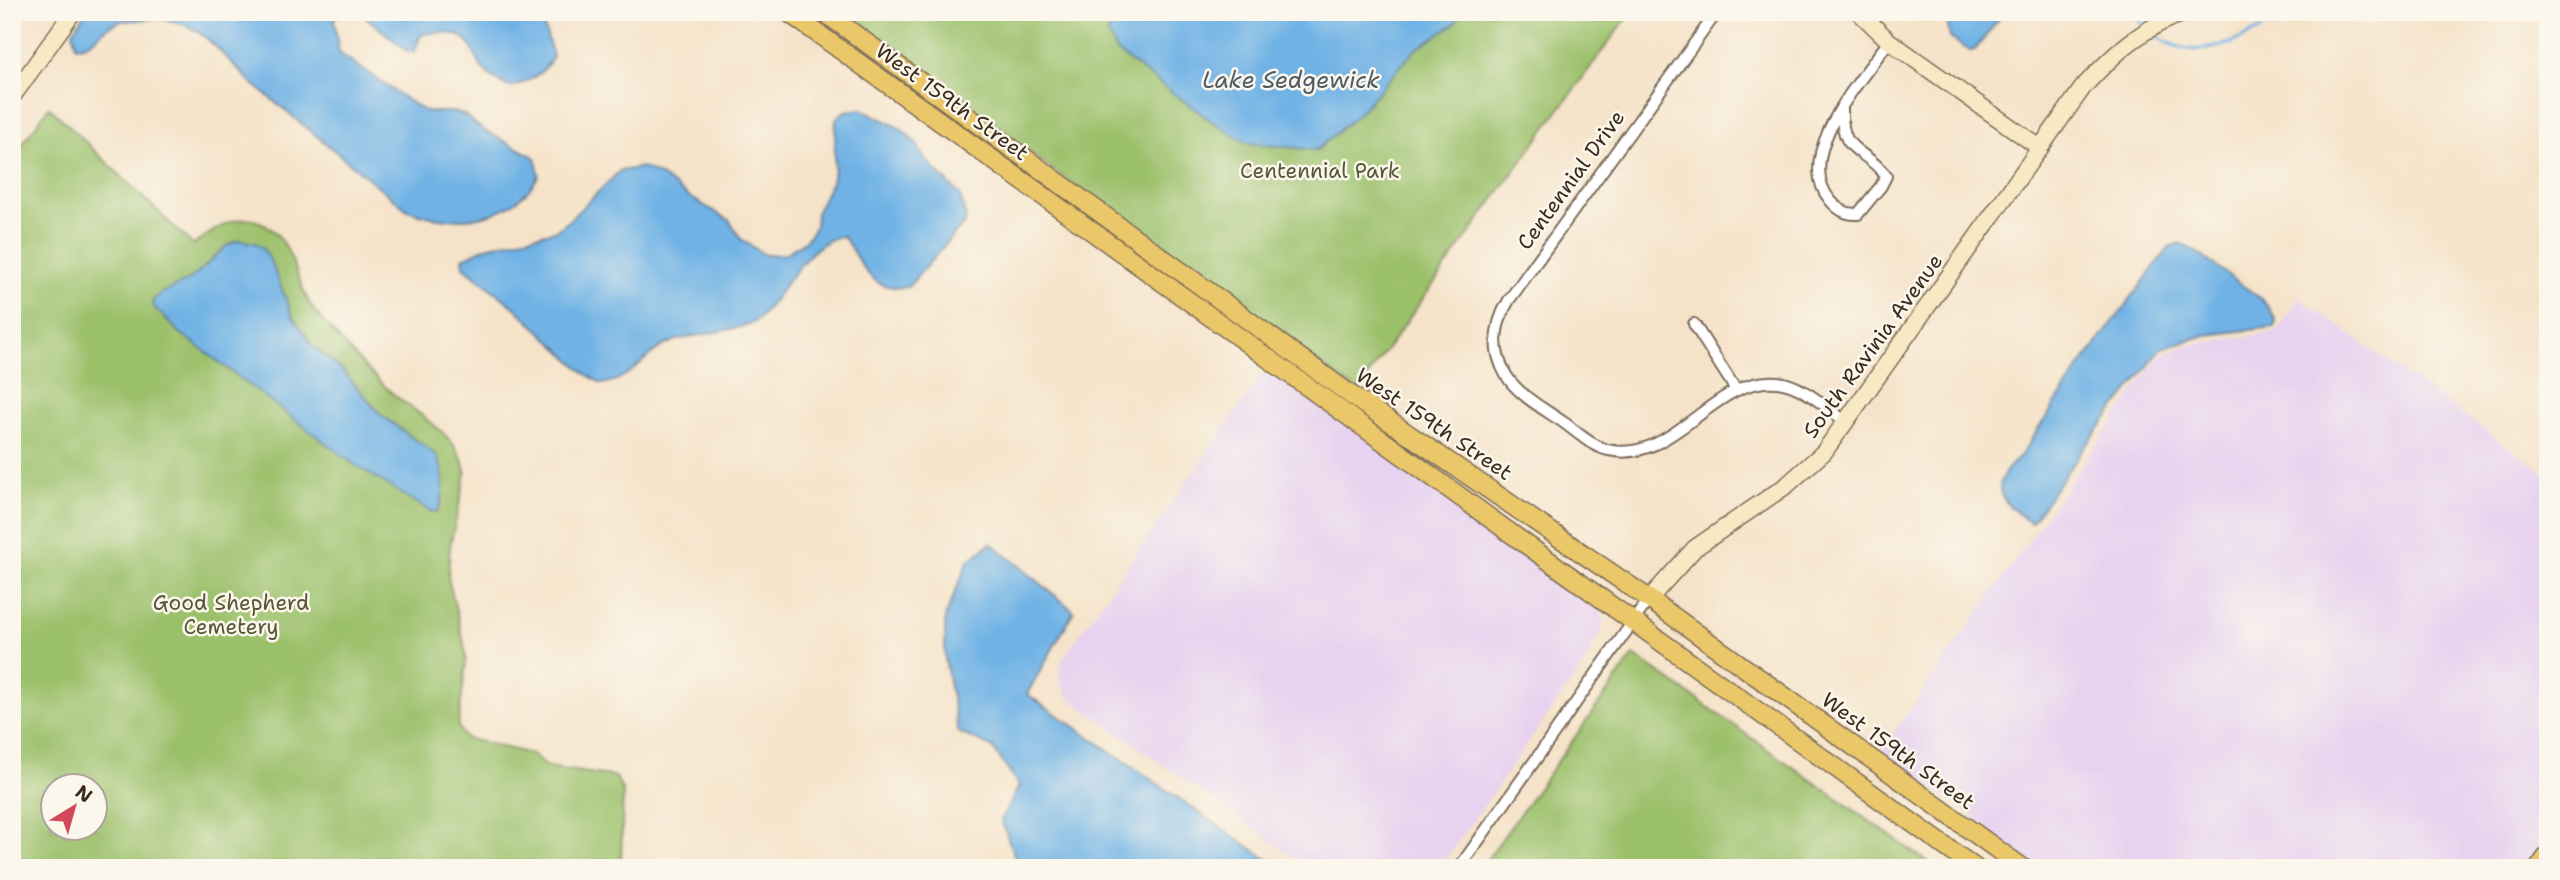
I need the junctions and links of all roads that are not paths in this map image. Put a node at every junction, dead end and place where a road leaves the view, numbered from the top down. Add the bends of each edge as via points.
1 (73, 12) edge
2 (788, 12) edge
3 (824, 12) edge
4 (1717, 12) edge
5 (1859, 12) edge
6 (2189, 12) edge
7 (1889, 41) junction
8 (12, 97) edge
9 (1842, 109) junction
10 (2040, 148) junction
11 (1694, 324) dead end
12 (1736, 390) junction
13 (1845, 421) junction
14 (1649, 599) junction
15 (1632, 623) junction
16 (2548, 858) edge
17 (1459, 868) edge
18 (1975, 868) edge
19 (2022, 868) edge
20 (2541, 868) edge

1 - 8 street
2 - 15 main road, West 159th Street
3 - 14 main road, West 159th Street via 1351,395
4 - 12 street, Centennial Drive via 1500,315 1496,345 1510,381 1591,443 1608,450 1645,447
5 - 7 street
6 - 10 street, South Ravinia Avenue via 2138,36 2112,56 2084,86
7 - 9 street
7 - 10 street
9 - 9 street via 1822,145 1819,178 1831,202 1844,213 1858,214 1886,176 1846,141
10 - 13 street, South Ravinia Avenue
11 - 12 street
12 - 13 street via 1776,382 1793,386
13 - 14 street, South Ravinia Avenue via 1824,452 1787,485 1695,548
14 - 15 street, South Ravinia Avenue
14 - 19 main road, West 159th Street
15 - 17 street, South Ravinia Avenue
15 - 18 main road, West 159th Street
16 - 20 highway

